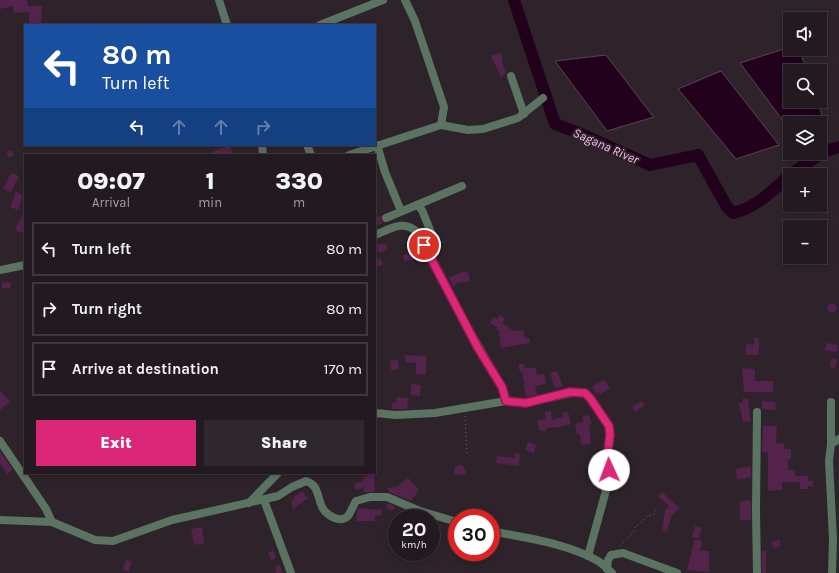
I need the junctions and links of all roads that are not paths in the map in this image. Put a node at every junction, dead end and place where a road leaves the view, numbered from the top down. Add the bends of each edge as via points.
1 (219, 0) edge
2 (383, 0) edge
3 (405, 0) edge
4 (227, 24) edge
5 (323, 24) edge
6 (511, 76) dead end
7 (543, 98) dead end
8 (524, 114) junction
9 (441, 125) junction
10 (378, 145) joint
11 (375, 146) edge
12 (351, 154) edge
13 (462, 186) dead end
14 (417, 205) junction
15 (401, 211) junction
16 (386, 218) dead end
17 (432, 234) dead end
18 (376, 235) edge
19 (24, 264) edge
20 (0, 270) edge
21 (506, 401) junction
22 (831, 402) dead end
23 (757, 412) dead end
24 (376, 413) edge
25 (839, 439) edge
26 (0, 441) edge
27 (831, 444) junction
28 (277, 474) edge
29 (264, 500) junction
30 (249, 503) junction
31 (448, 519) edge
32 (0, 520) edge
33 (52, 522) junction
34 (500, 533) edge
35 (588, 556) junction
36 (610, 571) edge
37 (291, 573) edge
38 (677, 573) edge
39 (758, 573) edge
40 (832, 573) edge

1 - 4 street
2 - 5 street
3 - 9 street via 444,107
6 - 8 street
7 - 8 street
8 - 9 street via 476,130
9 - 10 street
10 - 15 street via 385,172
11 - 12 street
13 - 14 street
14 - 15 street
14 - 17 street via 422,210
15 - 16 street
18 - 21 street via 401,225 409,226 417,232 502,387
19 - 20 street
21 - 24 street via 436,413
21 - 35 street via 526,403 570,392 585,393 609,426 608,483
22 - 27 street
23 - 39 street
25 - 27 street
26 - 33 street
27 - 40 street via 829,461
28 - 30 street
29 - 30 street
29 - 31 street via 278,496 306,481 316,488 322,507 329,516 341,520 348,516 356,501 377,496 387,497
29 - 37 street
30 - 33 street via 172,520 113,541 95,540
32 - 33 street
34 - 35 street
35 - 36 street
36 - 38 street via 608,560 612,555 623,553

